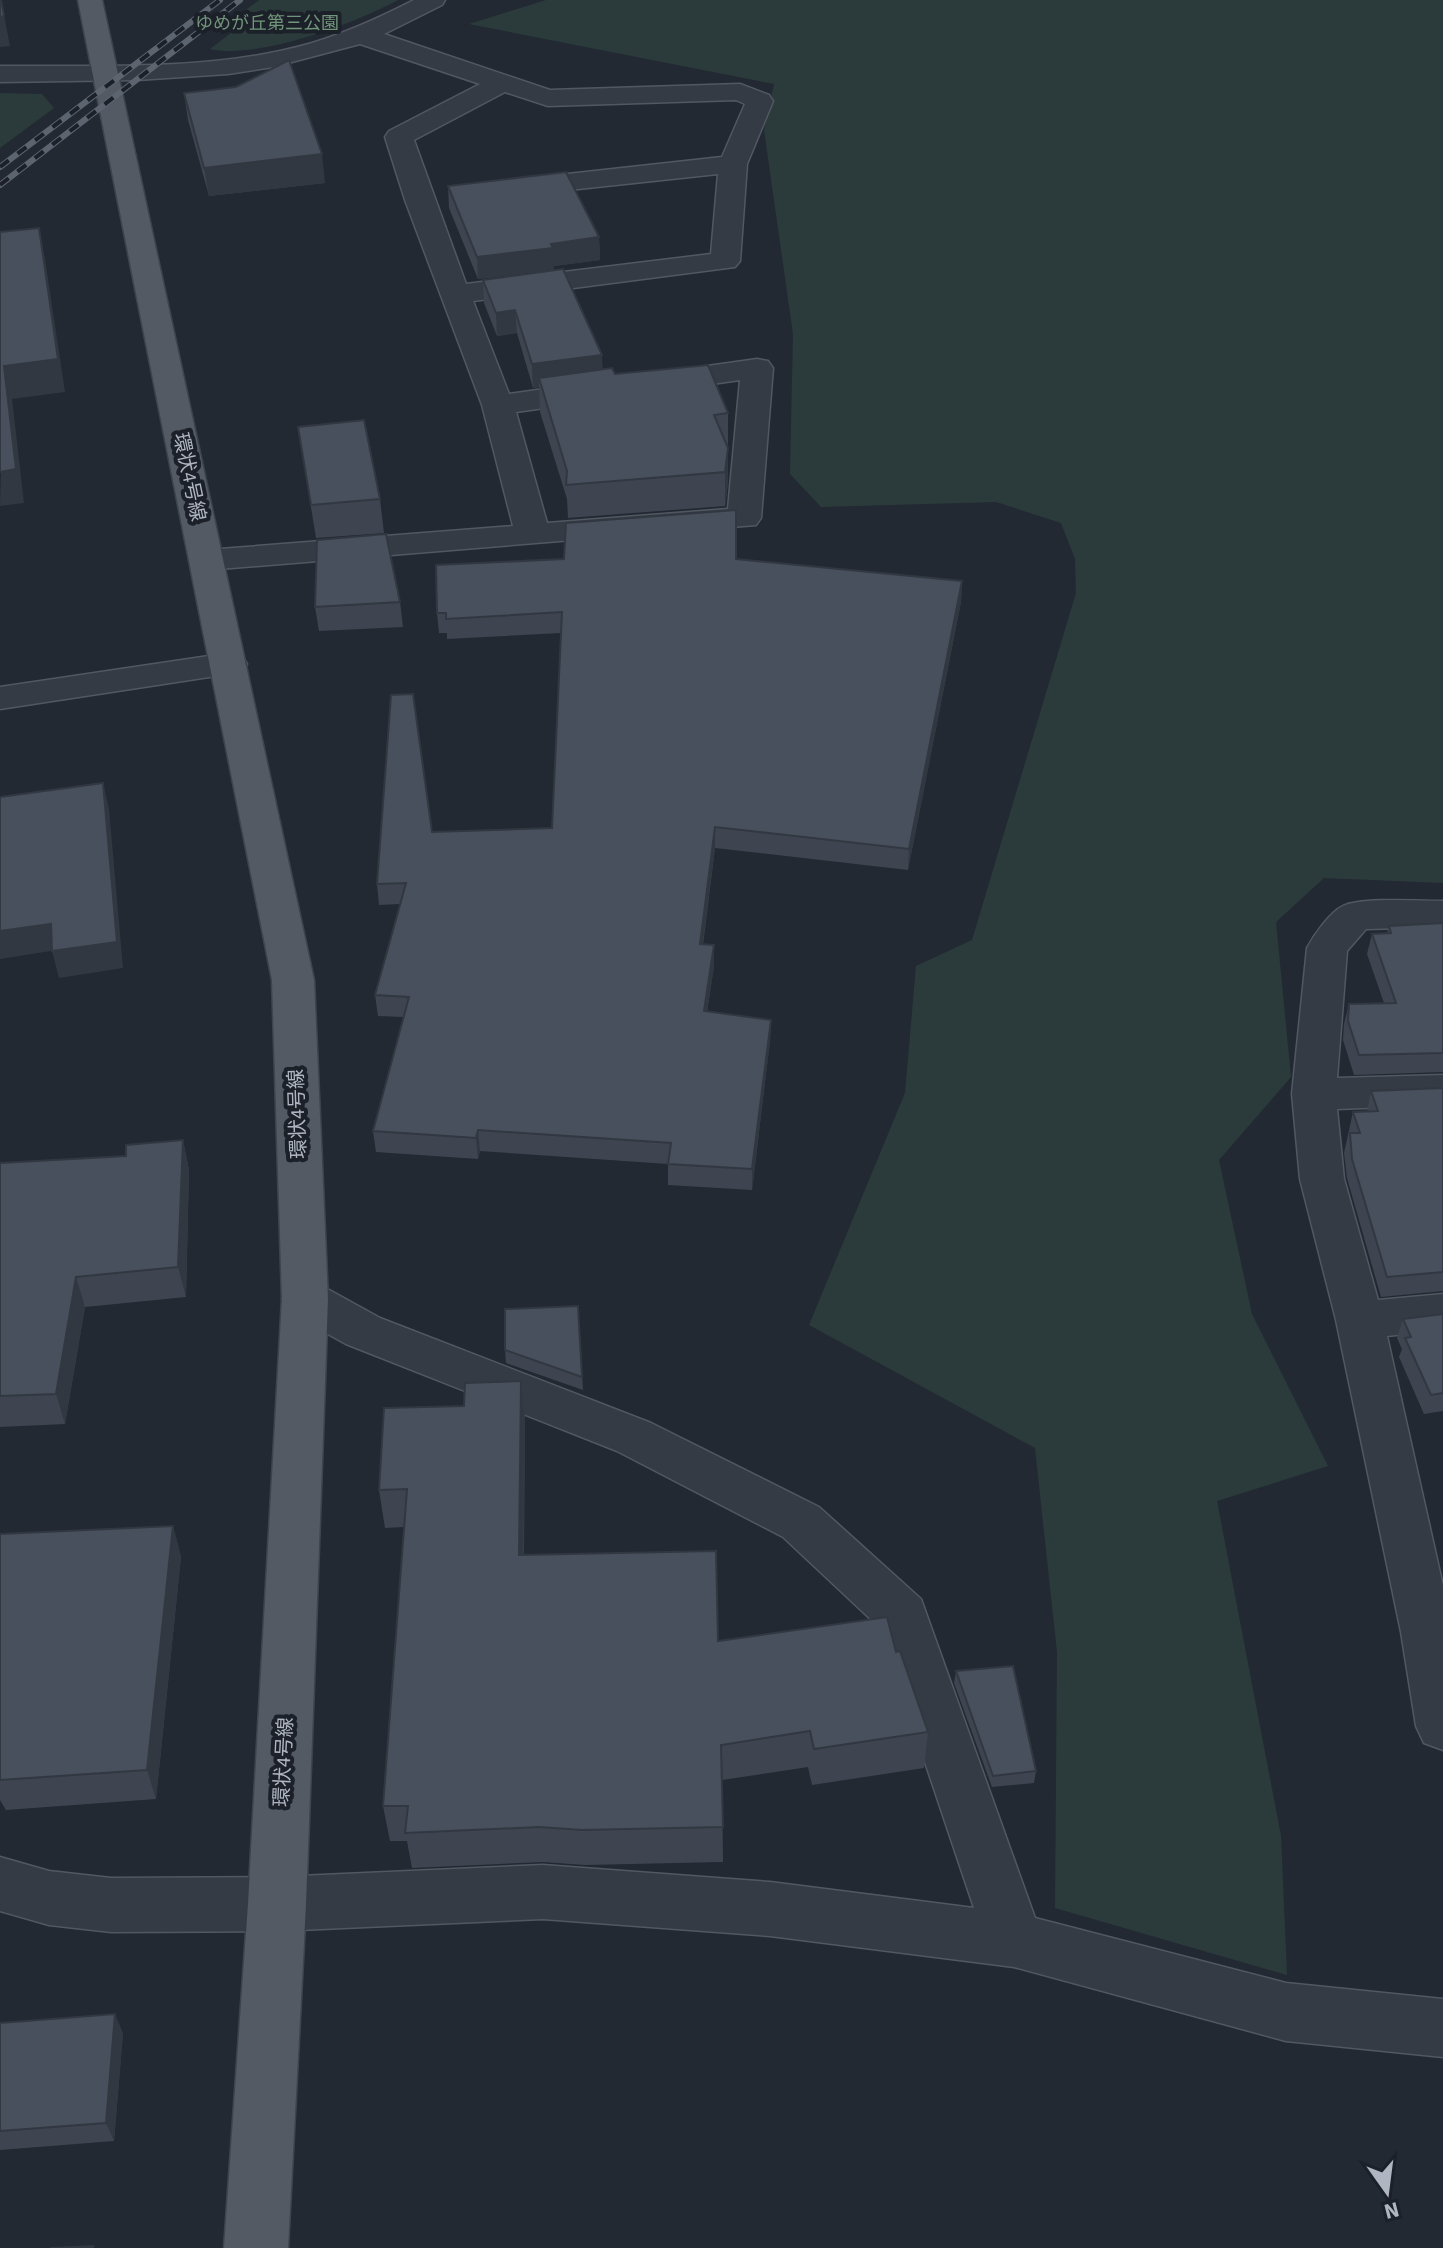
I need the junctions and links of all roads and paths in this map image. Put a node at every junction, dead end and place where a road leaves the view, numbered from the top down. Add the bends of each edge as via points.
1 (90, 0) edge
2 (433, 0) edge
3 (360, 35) junction
4 (104, 72) junction
5 (0, 74) edge
6 (502, 83) junction
7 (733, 164) junction
8 (481, 192) edge
9 (450, 196) edge
10 (419, 200) junction
11 (457, 294) junction
12 (498, 405) junction
13 (532, 532) junction
14 (207, 560) junction
15 (229, 664) junction
16 (0, 698) edge
17 (1443, 914) edge
18 (1443, 1090) edge
19 (1314, 1094) junction
20 (305, 1299) junction
21 (1443, 1312) edge
22 (1360, 1320) junction
23 (1443, 1726) edge
24 (0, 1884) edge
25 (277, 1904) junction
26 (1014, 1940) junction
27 (1443, 2028) edge
28 (256, 2248) edge

1 - 4 main road, 環状4号線
2 - 3 street
3 - 4 street via 241,64
3 - 6 street
4 - 5 street
4 - 14 main road, 環状4号線
6 - 7 street via 548,98 740,92 760,101
6 - 10 street via 399,137
7 - 8 street
7 - 11 street via 725,261
9 - 10 street
10 - 11 street
11 - 12 street
12 - 13 street
12 - 13 street via 757,368 744,518
13 - 14 street
14 - 15 main road, 環状4号線
15 - 16 street
15 - 20 main road, 環状4号線 via 293,980
17 - 19 street via 1355,916 1327,948
18 - 19 street
19 - 22 street via 1322,1179
20 - 25 main road, 環状4号線
20 - 26 street via 363,1331 634,1437 801,1522 902,1615
21 - 22 street
22 - 23 street
24 - 25 street via 49,1898 111,1905
25 - 26 street via 543,1892 770,1909
25 - 28 main road, 環状4号線
26 - 27 street via 1286,2012

